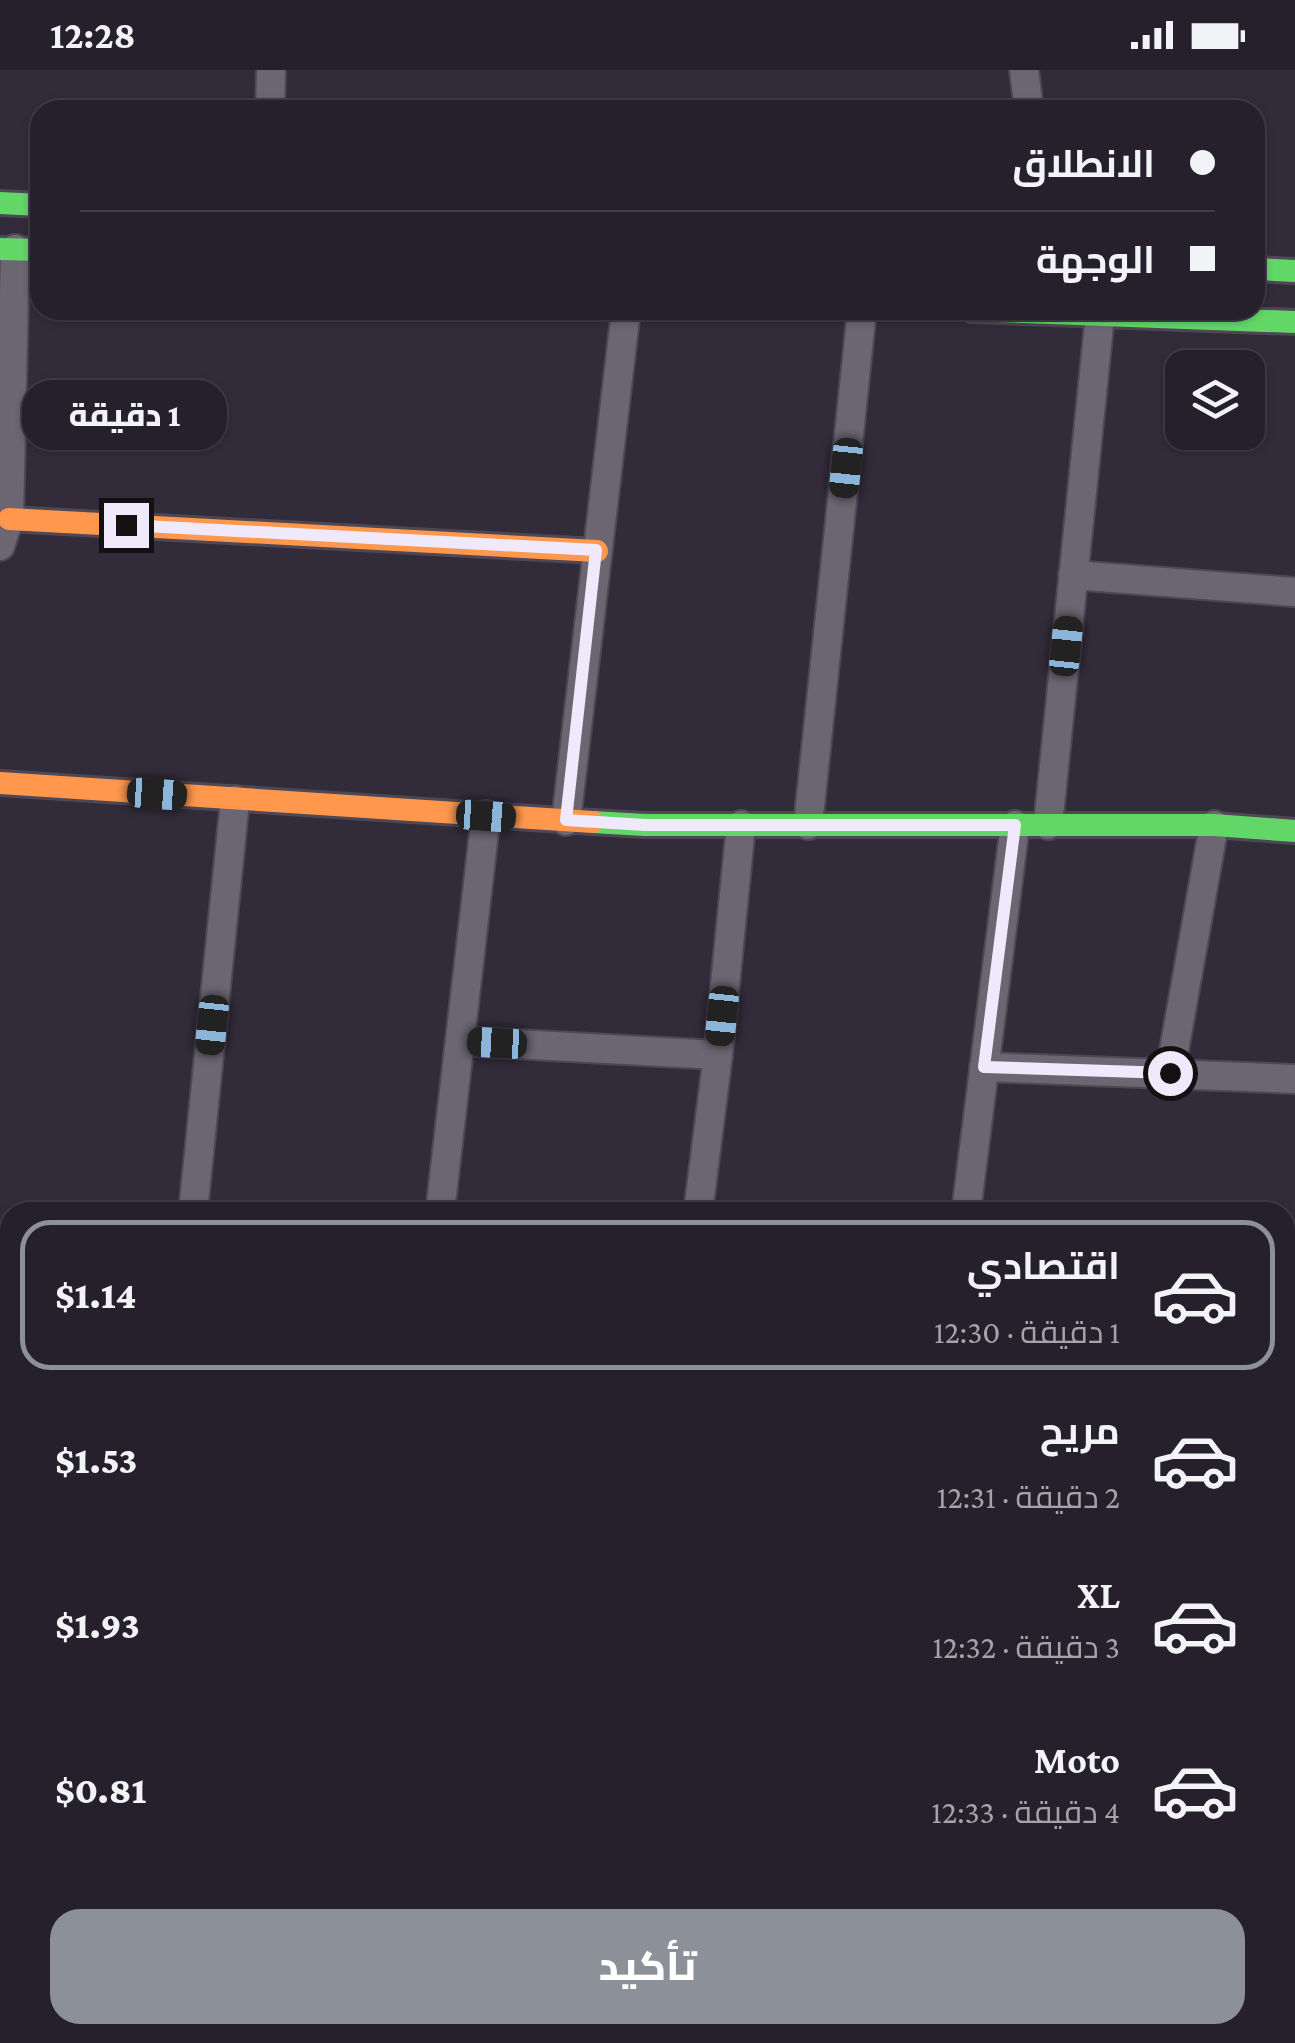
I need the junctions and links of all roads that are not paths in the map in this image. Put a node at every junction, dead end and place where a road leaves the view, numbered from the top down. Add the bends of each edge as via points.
1 (271, 70) edge
2 (1024, 70) edge
3 (270, 100) edge
4 (1028, 100) edge
5 (0, 203) edge
6 (30, 204) edge
7 (18, 249) edge
8 (1265, 270) edge
9 (1295, 271) edge
10 (625, 320) edge
11 (861, 320) edge
12 (1099, 320) edge
13 (1239, 320) edge
14 (1295, 322) edge
15 (9, 518) junction
16 (0, 546) edge
17 (596, 550) junction
18 (1073, 575) junction
19 (1295, 592) edge
20 (0, 783) edge
21 (235, 800) junction
22 (486, 816) junction
23 (566, 820) junction
24 (741, 825) junction
25 (808, 825) junction
26 (1015, 825) junction
27 (1048, 825) junction
28 (1214, 825) junction
29 (1295, 831) edge
30 (460, 1041) junction
31 (718, 1055) junction
32 (984, 1067) junction
33 (1170, 1073) junction
34 (1295, 1078) edge
35 (194, 1202) edge
36 (441, 1202) edge
37 (699, 1202) edge
38 (967, 1202) edge

1 - 3 street
2 - 4 street
5 - 6 street
7 - 15 street
8 - 9 street
10 - 17 street
11 - 25 street
12 - 18 street
13 - 14 street
15 - 16 street
15 - 17 street
17 - 23 street
18 - 19 street
18 - 27 street
20 - 21 street
21 - 22 street
21 - 35 street
22 - 23 street
22 - 30 street
23 - 24 street
24 - 25 street
24 - 31 street
25 - 26 street
26 - 27 street
26 - 32 street
27 - 28 street
28 - 29 street
28 - 33 street
30 - 31 street
30 - 36 street
31 - 37 street
32 - 33 street
32 - 38 street
33 - 34 street

